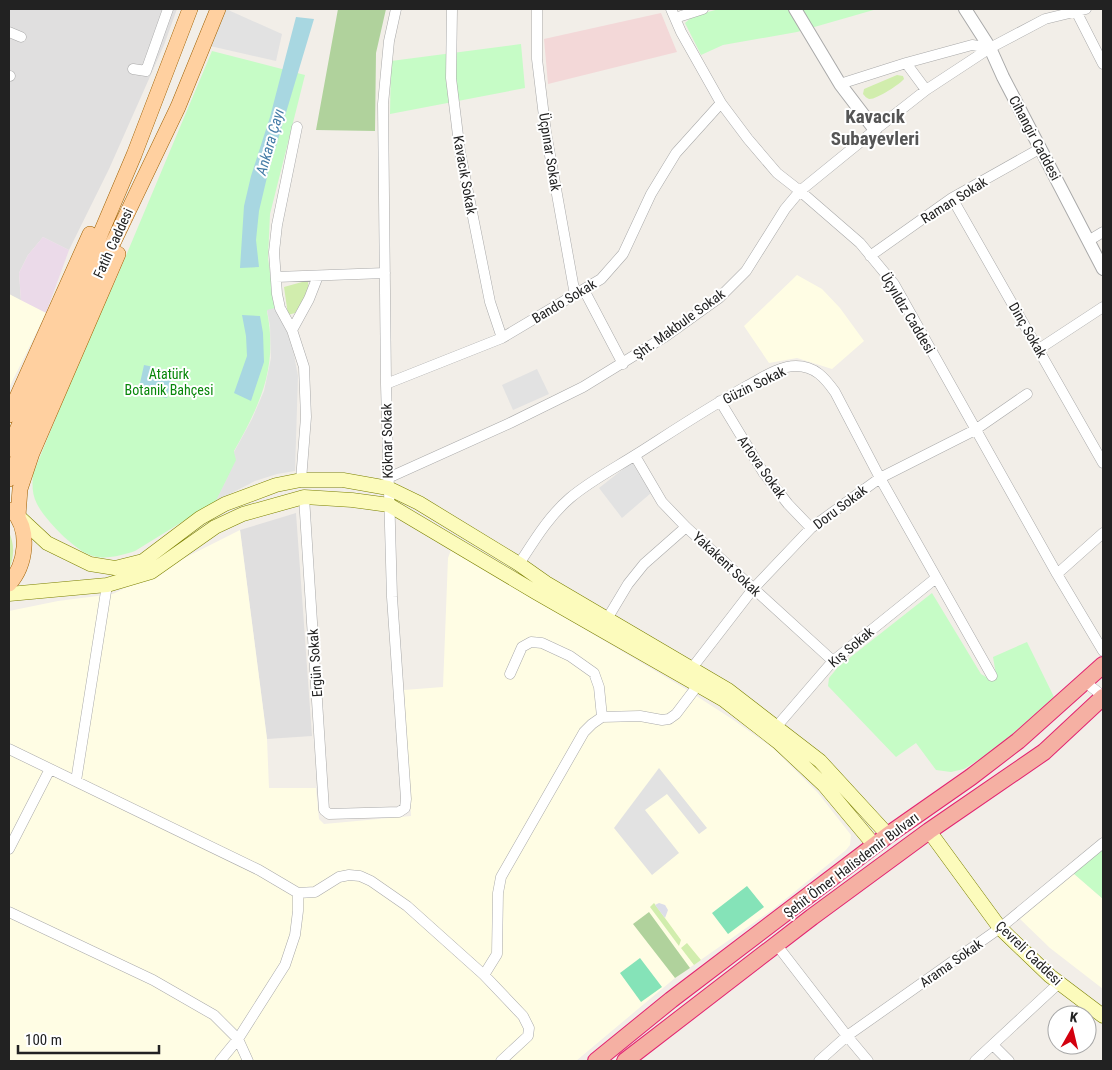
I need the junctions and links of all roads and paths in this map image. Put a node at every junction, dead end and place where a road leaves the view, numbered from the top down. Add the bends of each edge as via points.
1 (168, 9) edge
2 (190, 9) edge
3 (218, 9) edge
4 (396, 9) edge
5 (452, 9) edge
6 (537, 9) edge
7 (703, 9) edge
8 (795, 9) edge
9 (965, 9) edge
10 (1081, 10) edge
11 (673, 13) edge
12 (9, 32) edge
13 (21, 37) dead end
14 (990, 48) junction
15 (906, 63) junction
16 (1103, 64) edge
17 (133, 69) dead end
18 (840, 84) junction
19 (926, 90) junction
20 (722, 103) junction
21 (297, 127) dead end
22 (875, 130) junction
23 (1041, 148) junction
24 (134, 155) junction
25 (144, 176) junction
26 (800, 191) junction
27 (952, 198) junction
28 (1103, 232) edge
29 (1088, 240) junction
30 (870, 256) junction
31 (94, 268) junction
32 (1103, 269) edge
33 (384, 273) junction
34 (318, 276) junction
35 (276, 278) junction
36 (579, 293) junction
37 (1103, 307) edge
38 (292, 330) junction
39 (502, 338) junction
40 (1039, 349) junction
41 (623, 364) junction
42 (386, 384) junction
43 (1027, 394) dead end
44 (720, 401) junction
45 (9, 415) edge
46 (975, 430) junction
47 (9, 449) edge
48 (635, 456) junction
49 (1103, 463) edge
50 (880, 478) junction
51 (9, 479) edge
52 (301, 480) junction
53 (388, 483) junction
54 (304, 497) junction
55 (389, 505) junction
56 (13, 511) edge
57 (686, 526) junction
58 (811, 528) junction
59 (1103, 533) edge
60 (519, 564) junction
61 (1057, 574) junction
62 (936, 578) junction
63 (9, 584) edge
64 (107, 585) junction
65 (753, 588) junction
66 (9, 594) edge
67 (607, 619) junction
68 (1103, 651) edge
69 (833, 661) junction
70 (1103, 665) edge
71 (692, 668) junction
72 (510, 674) dead end
73 (992, 676) dead end
74 (1085, 682) junction
75 (698, 685) junction
76 (1103, 697) edge
77 (602, 717) junction
78 (777, 726) junction
79 (9, 749) edge
80 (50, 769) junction
81 (76, 781) junction
82 (341, 814) joint
83 (929, 831) junction
84 (888, 835) junction
85 (1103, 843) edge
86 (874, 846) junction
87 (9, 850) edge
88 (298, 893) junction
89 (9, 912) edge
90 (1000, 928) junction
91 (776, 944) junction
92 (484, 975) junction
93 (1059, 983) junction
94 (1103, 1016) edge
95 (846, 1036) junction
96 (238, 1039) junction
97 (993, 1045) junction
98 (220, 1061) edge
99 (248, 1061) edge
100 (501, 1061) edge
101 (596, 1061) edge
102 (625, 1061) edge
103 (819, 1061) edge
104 (868, 1061) edge
105 (975, 1061) edge
106 (1008, 1061) edge

1 - 17 street via 146,71
2 - 24 main road, Fatih Caddesi
3 - 25 main road, Fatih Caddesi via 178,107
4 - 33 street, Köknar Sokak via 388,41 383,104
5 - 39 street, Kavacık Sokak via 451,78 460,152 490,302
6 - 36 street, Üçpınar Sokak via 536,59 541,96
7 - 11 street
8 - 18 street
9 - 14 street, Cihangir Caddesi
10 - 14 street, Şht. Makbule Sokak via 1045,19
10 - 16 street
11 - 20 street, Üçyıldız Caddesi
12 - 13 street
14 - 15 street via 972,45
14 - 19 street, Şht. Makbule Sokak
14 - 23 street, Cihangir Caddesi
15 - 18 street
15 - 19 street
18 - 22 street
19 - 22 street, Şht. Makbule Sokak
20 - 26 street, Üçyıldız Caddesi via 777,173
20 - 36 street, Bando Sokak via 676,153 651,194 623,254 601,279
21 - 35 street via 275,243
22 - 26 street, Şht. Makbule Sokak
23 - 27 street, Raman Sokak
23 - 29 street, Cihangir Caddesi
24 - 31 main road, Fatih Caddesi
24 - 45 main road via 96,219
25 - 31 main road, Fatih Caddesi
25 - 56 main road via 109,277 32,453
26 - 30 street, Üçyıldız Caddesi via 860,243
26 - 41 street, Şht. Makbule Sokak via 746,271 719,298
27 - 30 street, Raman Sokak
27 - 40 street, Dinç Sokak
28 - 29 street
29 - 32 street, Cihangir Caddesi
30 - 46 street, Üçyıldız Caddesi via 894,284
31 - 47 main road, Fatih Caddesi
31 - 51 main road, Fatih Caddesi
33 - 34 street
33 - 42 street, Köknar Sokak
34 - 35 street
34 - 38 street
35 - 38 street via 280,308
36 - 39 street, Bando Sokak
36 - 41 street, Üçpınar Sokak
37 - 40 street
38 - 52 street via 304,367 306,417
39 - 42 street, Bando Sokak
40 - 49 street, Dinç Sokak
41 - 53 street, Şht. Makbule Sokak via 584,387
42 - 53 street, Köknar Sokak
43 - 46 street, Doru Sokak
44 - 48 street, Güzin Sokak
44 - 50 street, Güzin Sokak via 782,368 813,369 835,392
44 - 58 street, Artova Sokak via 763,472
46 - 50 street, Doru Sokak
46 - 61 street, Üçyıldız Caddesi
48 - 57 street, Yakakent Sokak via 662,502
48 - 60 street, Güzin Sokak via 570,498 544,526
50 - 58 street, Doru Sokak
50 - 62 street, Güzin Sokak
52 - 53 main road
52 - 56 main road via 276,485 226,504 200,518 143,561 115,568 90,564 47,543
53 - 55 street, Köknar Sokak
53 - 60 main road
54 - 55 main road
54 - 64 main road via 243,514 215,527 151,572
54 - 82 street, Ergün Sokak via 324,810 329,814
55 - 75 main road
55 - 82 street, Köknar Sokak via 405,808 399,812
56 - 63 main road via 24,530 24,547 16,576
57 - 65 street, Yakakent Sokak
57 - 67 street via 644,564
58 - 65 street, Doru Sokak
59 - 61 street
60 - 67 main road
61 - 68 street, Üçyıldız Caddesi
62 - 69 street, Kış Sokak
62 - 73 street, Güzin Sokak
64 - 66 main road
64 - 81 street
65 - 69 street, Yakakent Sokak
65 - 71 street, Doru Sokak
67 - 71 main road
69 - 78 street, Kış Sokak
70 - 74 highway, Şehit Ömer Halisdemir Bulvarı
71 - 78 main road
72 - 77 street via 522,646 531,642 542,643 570,656 594,674 599,687
74 - 76 street
74 - 84 highway, Şehit Ömer Halisdemir Bulvarı via 1018,741
75 - 77 street via 669,719
75 - 86 main road via 724,700 778,742 824,785
76 - 83 highway, Şehit Ömer Halisdemir Bulvarı via 1044,752
77 - 92 street via 584,732 501,877 497,954
78 - 84 main road via 820,761
79 - 80 street
80 - 81 street
80 - 87 street
81 - 88 street via 258,870
83 - 90 main road, Çevreli Caddesi
83 - 91 highway, Şehit Ömer Halisdemir Bulvarı
84 - 86 highway, Şehit Ömer Halisdemir Bulvarı
85 - 90 street, Arama Sokak
86 - 101 highway, Şehit Ömer Halisdemir Bulvarı
88 - 92 street via 315,892 339,877 360,876 407,906
88 - 96 street via 294,934 285,966
89 - 96 street via 153,980 214,1015
90 - 93 main road, Çevreli Caddesi
90 - 95 street, Arama Sokak
91 - 95 street
91 - 102 highway, Şehit Ömer Halisdemir Bulvarı
92 - 100 street via 523,1016 529,1028 528,1036
93 - 94 main road, Çevreli Caddesi
93 - 97 street
95 - 103 street, Arama Sokak
95 - 104 street
96 - 98 street
96 - 99 street
97 - 105 street
97 - 106 street

